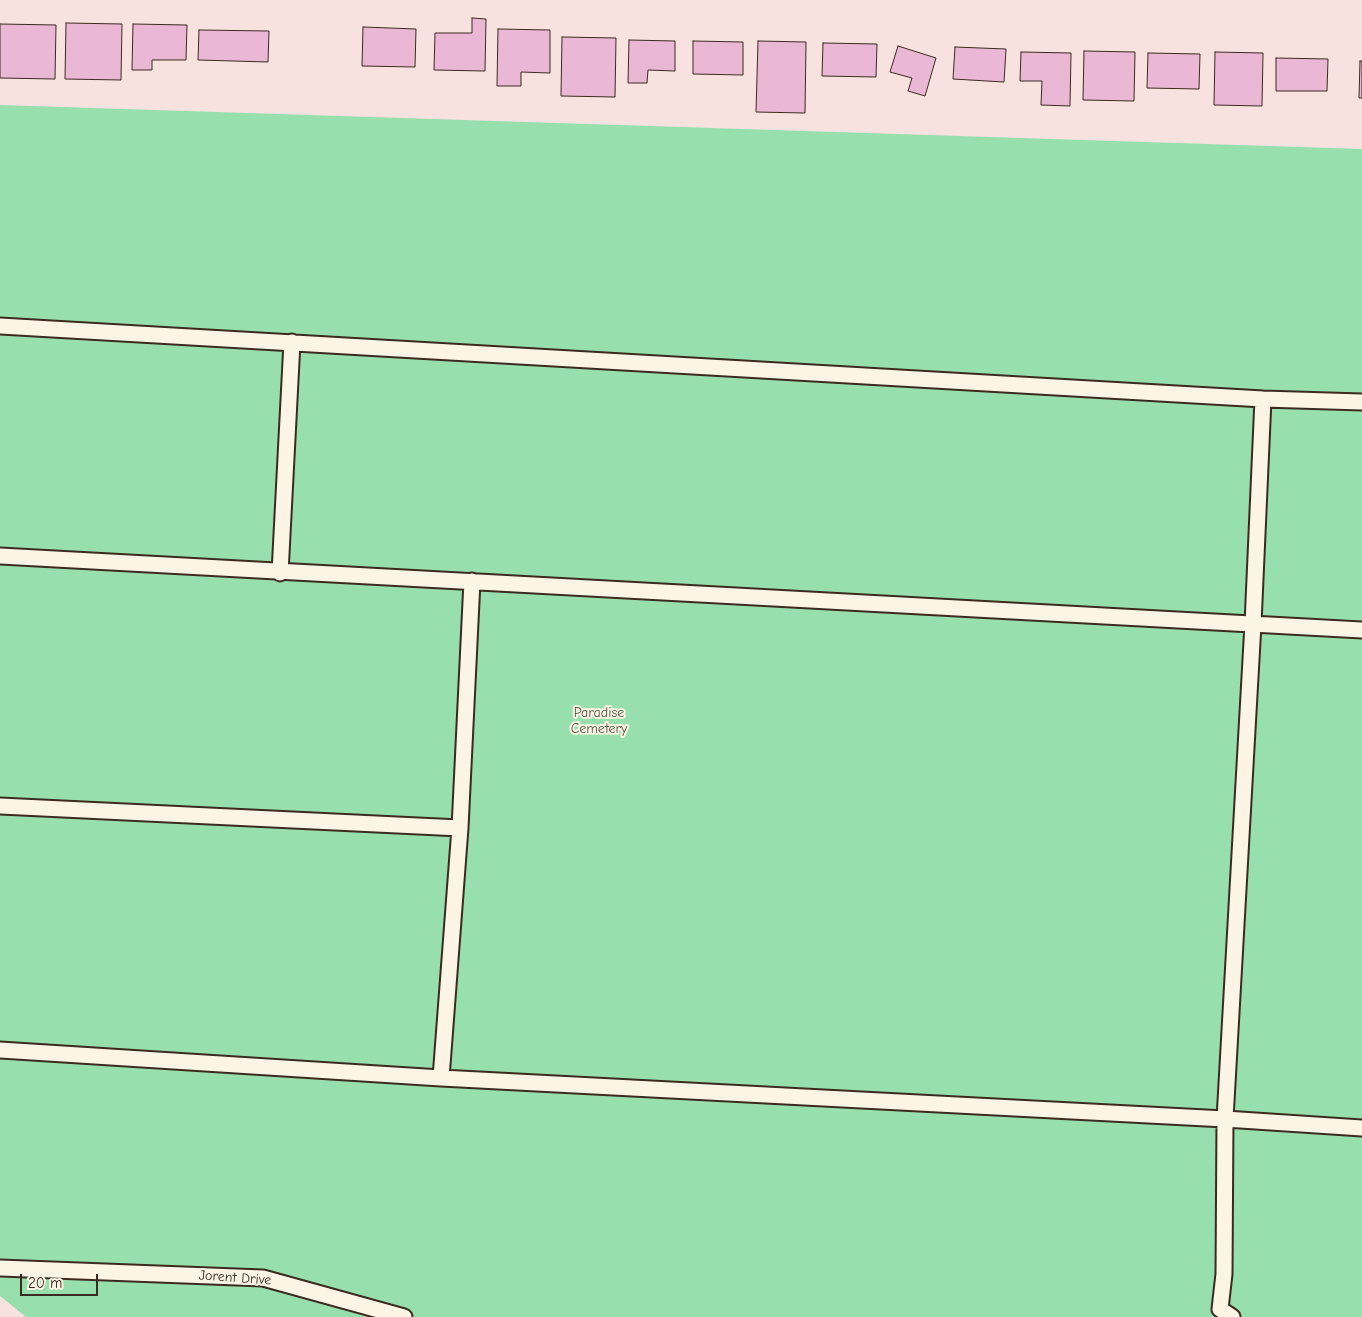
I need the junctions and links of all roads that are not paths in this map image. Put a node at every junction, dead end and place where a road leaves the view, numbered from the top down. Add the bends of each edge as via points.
1 (0, 326) edge
2 (292, 342) junction
3 (1263, 399) junction
4 (1362, 402) edge
5 (0, 556) edge
6 (280, 573) junction
7 (472, 581) junction
8 (1253, 624) junction
9 (1362, 630) edge
10 (0, 806) edge
11 (460, 828) junction
12 (0, 1050) edge
13 (441, 1078) junction
14 (1226, 1119) junction
15 (1362, 1128) edge
16 (0, 1268) edge
17 (1220, 1314) edge
18 (404, 1317) edge

1 - 2 lane
2 - 3 lane
2 - 6 lane
3 - 4 lane
3 - 8 lane
5 - 6 lane
6 - 7 lane
7 - 8 lane
7 - 11 lane
8 - 9 lane
8 - 14 lane
10 - 11 lane
11 - 13 lane
12 - 13 lane
13 - 14 lane
14 - 15 lane
14 - 17 lane via 1224,1274
16 - 18 lane, Jorent Drive via 263,1278

